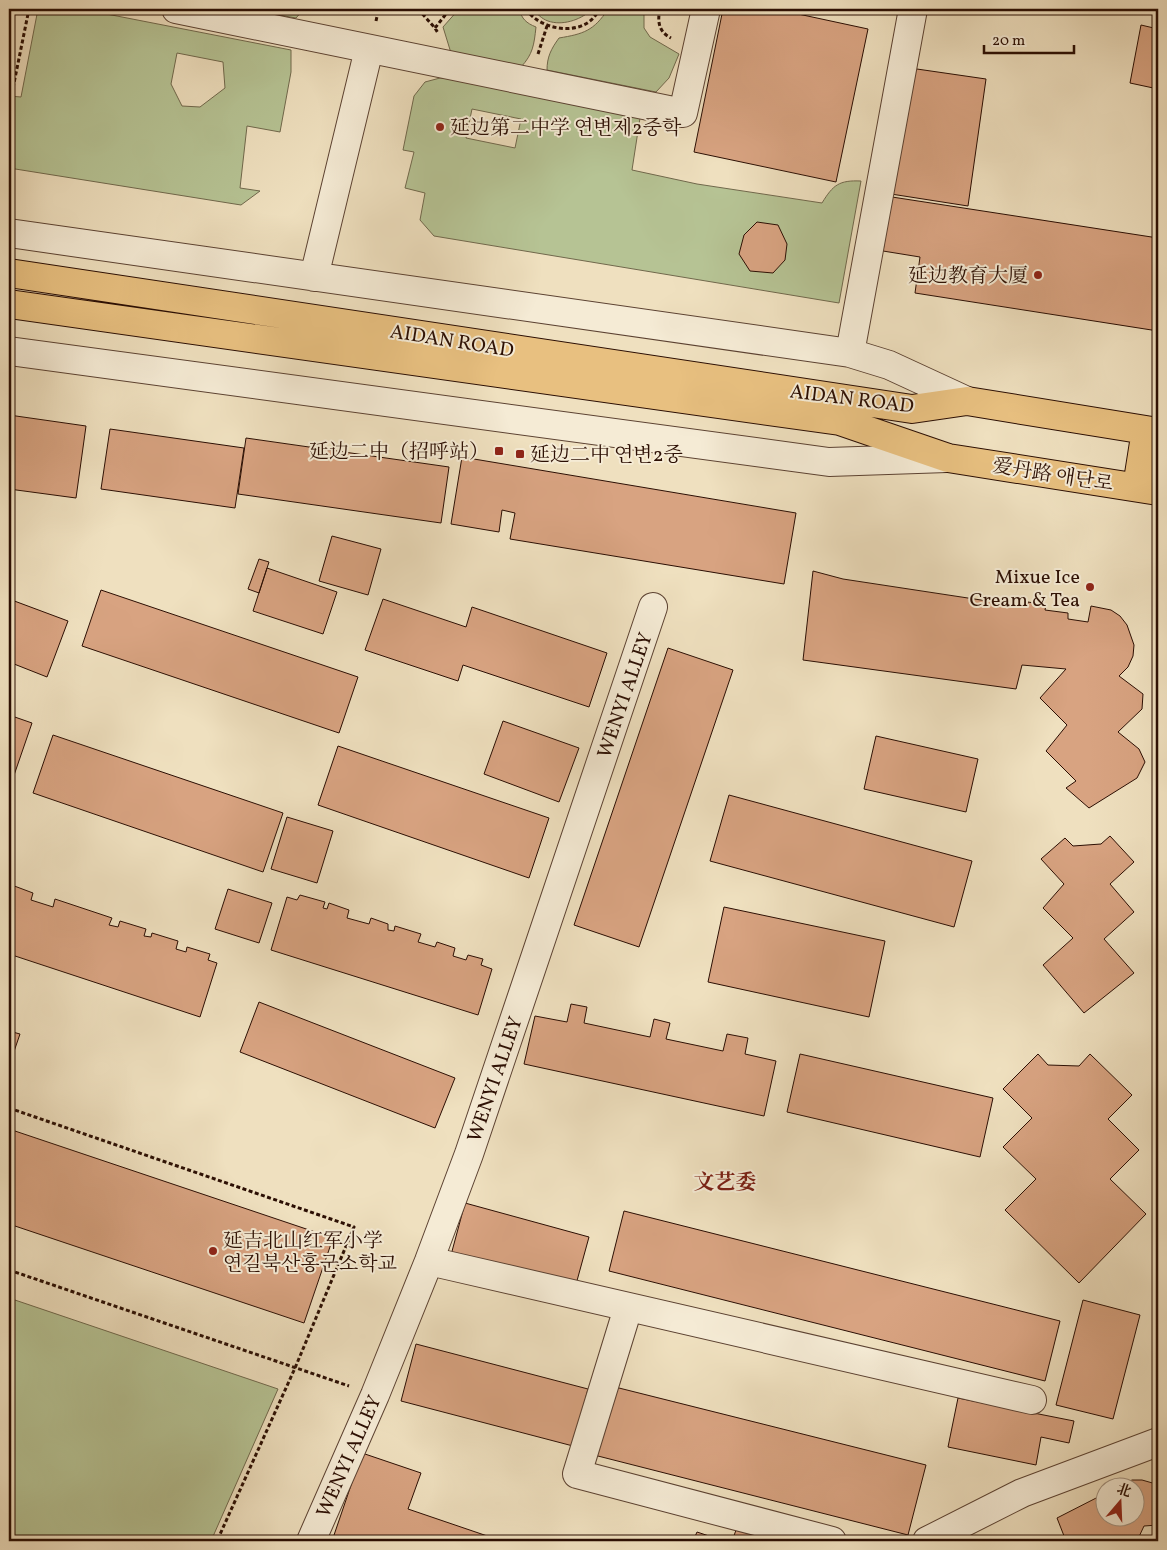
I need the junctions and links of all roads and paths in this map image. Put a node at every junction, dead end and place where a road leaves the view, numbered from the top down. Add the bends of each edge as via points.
1 (30, 9) edge
2 (176, 9) edge
3 (368, 9) edge
4 (400, 9) edge
5 (450, 9) edge
6 (526, 9) edge
7 (599, 9) edge
8 (706, 9) edge
9 (913, 9) edge
10 (436, 28) dead end
11 (369, 48) junction
12 (13, 88) dead end
13 (9, 233) edge
14 (9, 273) edge
15 (314, 277) junction
16 (9, 304) edge
17 (9, 352) edge
18 (850, 353) junction
19 (967, 401) junction
20 (1152, 431) edge
21 (948, 458) junction
22 (1148, 489) edge
23 (653, 607) dead end
24 (9, 1108) edge
25 (429, 1261) junction
26 (9, 1270) edge
27 (628, 1308) junction
28 (295, 1368) junction
29 (375, 1396) junction
30 (1032, 1400) dead end
31 (1158, 1442) edge
32 (217, 1541) edge
33 (311, 1541) edge
34 (832, 1541) edge
35 (927, 1541) edge

1 - 12 path
2 - 11 street
3 - 4 path via 387,13
5 - 10 path
6 - 7 path via 547,26 563,28 578,28 590,23
8 - 11 street via 683,113
9 - 18 street
11 - 15 street
13 - 15 street, AIDAN ROAD
14 - 19 main road, AIDAN ROAD via 912,409
15 - 18 street, AIDAN ROAD
16 - 21 main road, AIDAN ROAD via 840,421
17 - 21 street via 829,462
18 - 19 street, AIDAN ROAD via 889,365
19 - 20 main road
20 - 22 main road
21 - 22 main road, 爱丹路 애단로
23 - 25 street, WENYI ALLEY via 472,1145
24 - 28 path via 354,1228
25 - 27 street
25 - 29 street, WENYI ALLEY
26 - 28 path
27 - 30 street
27 - 34 street via 577,1474
28 - 29 path
28 - 32 path
29 - 33 street, WENYI ALLEY
31 - 35 street via 1022,1493

